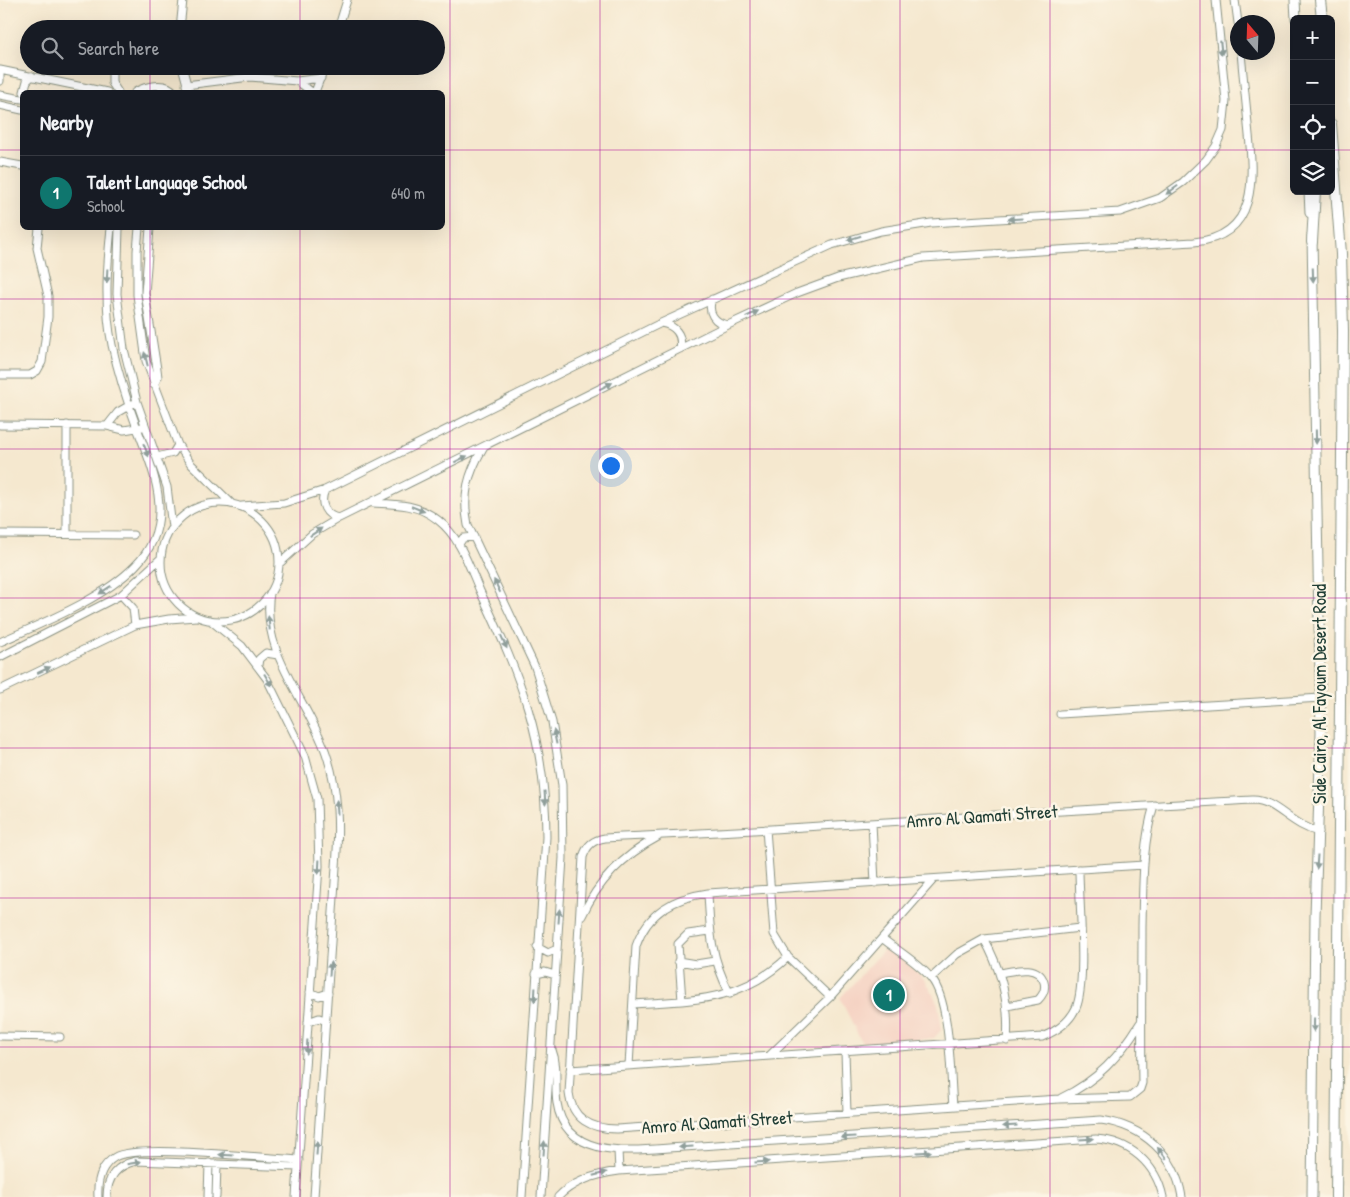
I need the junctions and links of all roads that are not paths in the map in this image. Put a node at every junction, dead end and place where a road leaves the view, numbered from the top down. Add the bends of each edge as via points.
1 (183, 0) edge
2 (348, 0) edge
3 (1216, 0) edge
4 (1235, 0) edge
5 (1295, 0) edge
6 (1237, 15) edge
7 (1296, 15) edge
8 (181, 20) edge
9 (341, 20) edge
10 (1242, 60) edge
11 (0, 70) edge
12 (20, 74) edge
13 (0, 75) edge
14 (27, 75) edge
15 (112, 75) edge
16 (184, 75) edge
17 (322, 75) edge
18 (32, 76) junction
19 (321, 78) junction
20 (0, 81) edge
21 (297, 81) junction
22 (186, 85) junction
23 (25, 90) edge
24 (98, 90) edge
25 (117, 90) edge
26 (145, 90) edge
27 (172, 90) edge
28 (188, 90) edge
29 (311, 90) edge
30 (315, 90) edge
31 (0, 95) edge
32 (20, 99) edge
33 (0, 105) edge
34 (20, 110) edge
35 (1333, 150) edge
36 (0, 162) edge
37 (20, 166) edge
38 (1309, 195) edge
39 (1315, 195) edge
40 (39, 230) edge
41 (111, 230) edge
42 (119, 230) edge
43 (139, 230) edge
44 (150, 230) edge
45 (1312, 242) junction
46 (712, 299) junction
47 (661, 323) junction
48 (728, 325) junction
49 (680, 349) junction
50 (0, 375) edge
51 (154, 385) junction
52 (137, 402) junction
53 (129, 405) junction
54 (0, 424) edge
55 (67, 425) junction
56 (107, 426) junction
57 (146, 426) junction
58 (137, 428) junction
59 (178, 445) junction
60 (483, 448) junction
61 (157, 457) junction
62 (325, 490) junction
63 (371, 503) junction
64 (232, 504) junction
65 (242, 506) junction
66 (339, 518) junction
67 (172, 527) junction
68 (67, 533) junction
69 (0, 534) edge
70 (133, 535) dead end
71 (474, 537) junction
72 (459, 544) junction
73 (160, 560) junction
74 (279, 564) junction
75 (270, 593) junction
76 (121, 595) junction
77 (197, 617) junction
78 (210, 620) junction
79 (135, 625) junction
80 (0, 642) edge
81 (278, 655) junction
82 (0, 657) edge
83 (258, 665) junction
84 (0, 690) edge
85 (1321, 698) junction
86 (1060, 714) dead end
87 (1154, 805) junction
88 (872, 823) junction
89 (766, 829) junction
90 (1319, 832) junction
91 (660, 836) junction
92 (1144, 865) junction
93 (1079, 869) junction
94 (934, 879) junction
95 (875, 883) junction
96 (770, 889) junction
97 (708, 893) junction
98 (580, 918) junction
99 (1080, 928) junction
100 (710, 931) junction
101 (883, 939) junction
102 (984, 939) junction
103 (537, 947) junction
104 (557, 949) junction
105 (788, 957) junction
106 (678, 961) junction
107 (715, 961) junction
108 (1000, 973) junction
109 (536, 974) junction
110 (555, 975) junction
111 (931, 978) junction
112 (310, 992) junction
113 (328, 993) junction
114 (730, 994) junction
115 (830, 997) junction
116 (682, 1001) junction
117 (633, 1004) junction
118 (1007, 1006) junction
119 (326, 1021) junction
120 (308, 1022) junction
121 (1141, 1022) junction
122 (0, 1036) edge
123 (60, 1037) dead end
124 (1007, 1041) junction
125 (948, 1045) junction
126 (550, 1048) junction
127 (845, 1052) junction
128 (769, 1056) junction
129 (629, 1066) junction
130 (570, 1070) junction
131 (1060, 1099) junction
132 (953, 1106) junction
133 (847, 1113) junction
134 (618, 1150) junction
135 (262, 1162) junction
136 (209, 1163) junction
137 (299, 1163) junction
138 (217, 1164) junction
139 (619, 1171) junction
140 (98, 1197) edge
141 (107, 1197) edge
142 (208, 1197) edge
143 (216, 1197) edge
144 (296, 1197) edge
145 (314, 1197) edge
146 (522, 1197) edge
147 (541, 1197) edge
148 (558, 1197) edge
149 (1163, 1197) edge
150 (1182, 1197) edge
151 (1312, 1197) edge
152 (1336, 1197) edge

1 - 8 street
2 - 9 street
3 -> 46 street via 1226,101 1223,130 1206,160 1160,198 1134,209 1106,214 931,223 881,231 809,254
4 - 6 street
5 - 7 main road
48 -> 10 street via 820,284 895,263 981,253 1194,242 1221,236 1241,216 1253,180
11 - 12 street
13 - 20 street
14 - 18 street
15 - 25 street
16 - 22 street
17 - 19 street
18 - 23 street
18 - 24 street
19 - 21 street
19 - 30 street
21 - 22 street via 250,77
21 - 29 street
22 - 28 street
26 - 27 street via 168,87
31 - 32 street
33 - 34 street
35 - 152 highway via 1343,331
36 - 37 street
38 - 45 main road, Side Cairo, Al Fayoum Desert Road
39 - 45 highway
40 - 50 street via 37,248 47,290 48,316 42,362 30,375
41 -> 53 street via 106,287 108,315 118,370
42 - 52 street via 116,266 119,322
51 -> 43 street via 146,360 138,304 136,251
44 - 51 street via 145,293 158,377
45 -> 85 main road, Side Cairo, Al Fayoum Desert Road
46 - 47 street
46 - 48 street via 711,315 716,321
47 - 49 street via 676,329 681,340
47 - 62 street
48 - 49 street
60 -> 49 street
51 - 59 street
52 - 53 street
52 - 57 street
53 - 56 street via 118,412
53 - 58 street
54 - 55 street
55 - 56 street
55 - 68 street
56 - 58 street via 124,430
57 - 58 street
57 - 61 street
58 -> 80 street via 152,464 160,502 155,534 148,547 136,565 95,596
59 - 61 street via 173,454
59 - 64 street via 191,464
63 -> 60 street
60 - 71 street via 470,472 465,499 465,512
61 - 67 street via 167,487
62 - 65 street via 284,503
62 - 66 street via 322,497 324,508
63 - 66 street
63 -> 72 street via 397,503 422,510 443,524
64 - 65 street
64 - 67 street via 202,506 188,512
65 - 74 street via 259,517 270,530 277,546
74 -> 66 street via 312,534
67 - 73 street
68 - 69 street
68 - 70 street
71 - 72 street via 466,536
104 -> 71 street via 564,809 556,741 547,703 528,650
72 -> 103 street via 514,663 537,741 545,798 546,837
73 - 76 street
73 - 77 street via 162,577 170,594 181,607
74 - 75 street via 277,579
75 - 78 street via 254,610 233,620
81 -> 75 street via 268,623
76 - 79 street via 133,608
76 - 82 street
77 - 78 street
77 - 79 street
78 - 83 street
84 -> 79 street
81 - 83 street via 266,653
113 -> 81 street via 338,845 336,797 326,753
83 -> 112 street via 293,728 317,799 319,866
85 - 86 street
85 - 90 main road, Side Cairo, Al Fayoum Desert Road
87 - 88 street, Amro Al Qamati Street
87 - 90 street, Amro Al Qamati Street via 1262,800 1295,823
87 - 92 street, Amro Al Qamati Street
88 - 89 street, Amro Al Qamati Street
88 - 95 street
89 - 91 street, Amro Al Qamati Street
89 - 96 street
90 -> 151 main road, Side Cairo, Al Fayoum Desert Road
91 - 98 street, Amro Al Qamati Street via 634,851 611,872
91 - 98 street, Amro Al Qamati Street via 605,838 591,844 583,857
92 - 93 street
92 - 121 street, Amro Al Qamati Street
93 - 94 street
93 - 99 street
94 - 95 street
94 - 101 street
95 - 96 street
96 - 97 street
96 - 105 street via 774,934
97 - 100 street
97 - 117 street via 679,899 646,924 636,946
98 - 130 street, Amro Al Qamati Street
99 - 102 street
99 - 124 street via 1081,990 1074,1013 1052,1033
100 - 106 street via 683,936 678,944
100 - 107 street
101 - 111 street
101 - 115 street
102 - 108 street
102 - 111 street via 957,954
103 - 104 street via 548,953
103 - 109 street
104 - 110 street
105 - 114 street via 762,979
105 - 115 street
106 - 107 street via 696,964
106 - 116 street
107 - 114 street
108 - 118 street
108 - 118 street via 1032,970 1044,983 1038,1000
109 - 110 street via 546,972
109 -> 146 street
110 - 126 street
111 - 125 street via 944,1010
112 - 113 street via 319,996
112 - 120 street
113 - 119 street
114 - 116 street
115 - 128 street
116 - 117 street
117 - 129 street
118 - 124 street
119 - 120 street via 319,1018
145 -> 119 street
120 -> 137 street
121 - 131 street, Amro Al Qamati Street via 1110,1066 1086,1085
121 - 131 street, Amro Al Qamati Street via 1142,1083 1136,1094 1124,1098
122 - 123 street
124 - 125 street
125 - 127 street
125 - 132 street
126 - 134 street via 556,1063 557,1104 568,1127 590,1145
147 -> 126 street
127 - 128 street
127 - 133 street
128 - 129 street
129 - 130 street
130 - 133 street, Amro Al Qamati Street via 569,1092 574,1111 587,1124 606,1129
131 - 132 street, Amro Al Qamati Street
132 - 133 street, Amro Al Qamati Street
134 - 139 street
150 -> 134 street via 1171,1164 1156,1145 1130,1128 1101,1120
135 - 137 street
135 - 138 street
135 -> 140 street via 166,1152 125,1153 104,1167 99,1177
136 - 138 street
141 -> 136 street via 110,1180 116,1170 129,1163
136 - 142 street
137 - 144 street
138 - 143 street
148 -> 139 street via 587,1178
139 -> 149 street via 1096,1139 1119,1143 1139,1156 1155,1175

